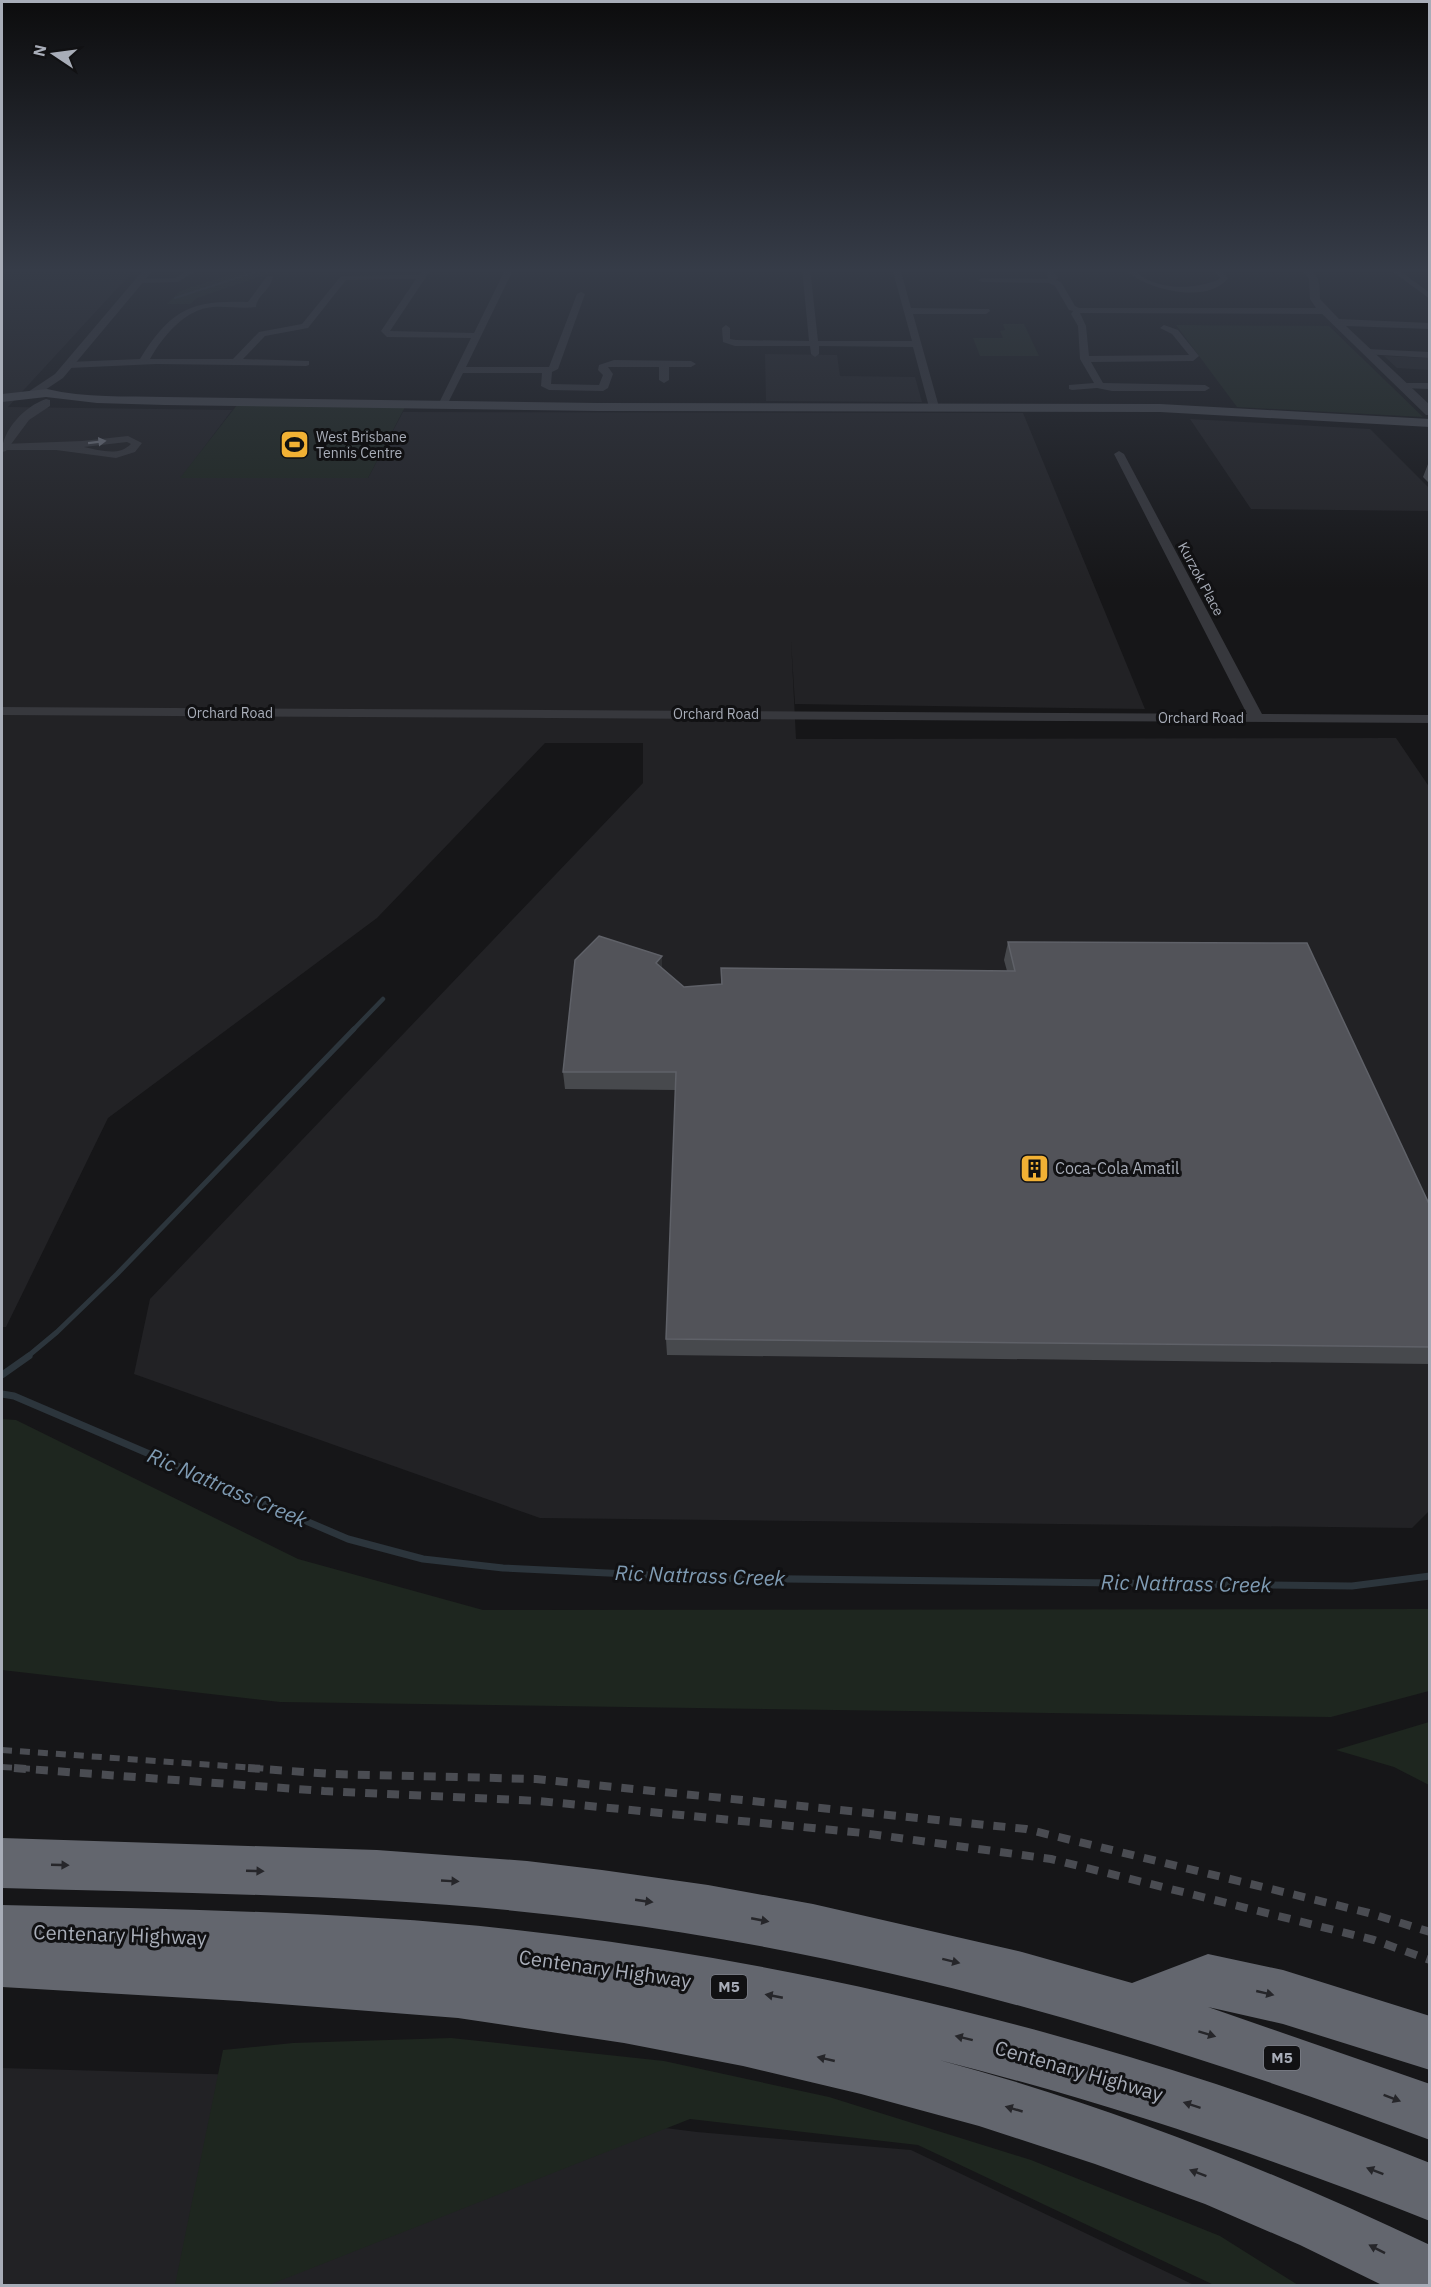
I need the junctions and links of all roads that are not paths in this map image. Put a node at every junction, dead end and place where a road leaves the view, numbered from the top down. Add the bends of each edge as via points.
1 (458, 375) edge
2 (547, 375) edge
3 (608, 375) edge
4 (664, 375) edge
5 (925, 375) edge
6 (1093, 375) edge
7 (1391, 375) edge
8 (59, 376) joint
9 (664, 380) dead end
10 (1098, 385) junction
11 (1403, 386) junction
12 (1430, 386) edge
13 (1072, 387) dead end
14 (1205, 388) dead end
15 (52, 398) junction
16 (2, 399) edge
17 (27, 403) junction
18 (444, 403) junction
19 (934, 407) junction
20 (1430, 412) edge
21 (1430, 423) edge
22 (39, 446) junction
23 (2, 447) edge
24 (1119, 454) dead end
25 (2, 711) edge
26 (1257, 718) junction
27 (1430, 719) edge
28 (2, 1863) edge
29 (2, 1931) edge
30 (2, 1960) edge
31 (1131, 2010) junction
32 (1430, 2043) edge
33 (1430, 2112) edge
34 (1430, 2192) edge
35 (1430, 2276) edge

1 - 18 street
2 - 3 street via 547,388 596,389 606,386
4 - 9 street
5 - 19 street
6 - 10 street
7 - 11 street
8 - 15 street
8 - 17 street
10 - 13 street
10 - 14 street
11 - 12 street
11 - 20 street
15 - 17 main road
15 - 18 main road
16 - 17 main road
17 - 23 street
18 - 19 main road via 738,409
19 - 21 main road via 1183,409
22 -> 22 street via 128,439 137,443 126,452 107,455
22 - 23 street
24 - 26 street, Kurzok Place
25 - 26 street, Orchard Road
26 - 27 street, Orchard Road
28 -> 31 highway, M5 via 356,1875 600,1894 702,1909 858,1941
34 -> 29 highway, Centenary Highway / M5 via 1261,2128 1096,2073 840,2008 697,1981 556,1961 405,1946
35 -> 30 highway via 1241,2189 1135,2149 1023,2111 752,2041 502,1996
31 -> 32 highway via 1208,1980 1283,1997
31 -> 33 highway, M5 via 1261,2051

